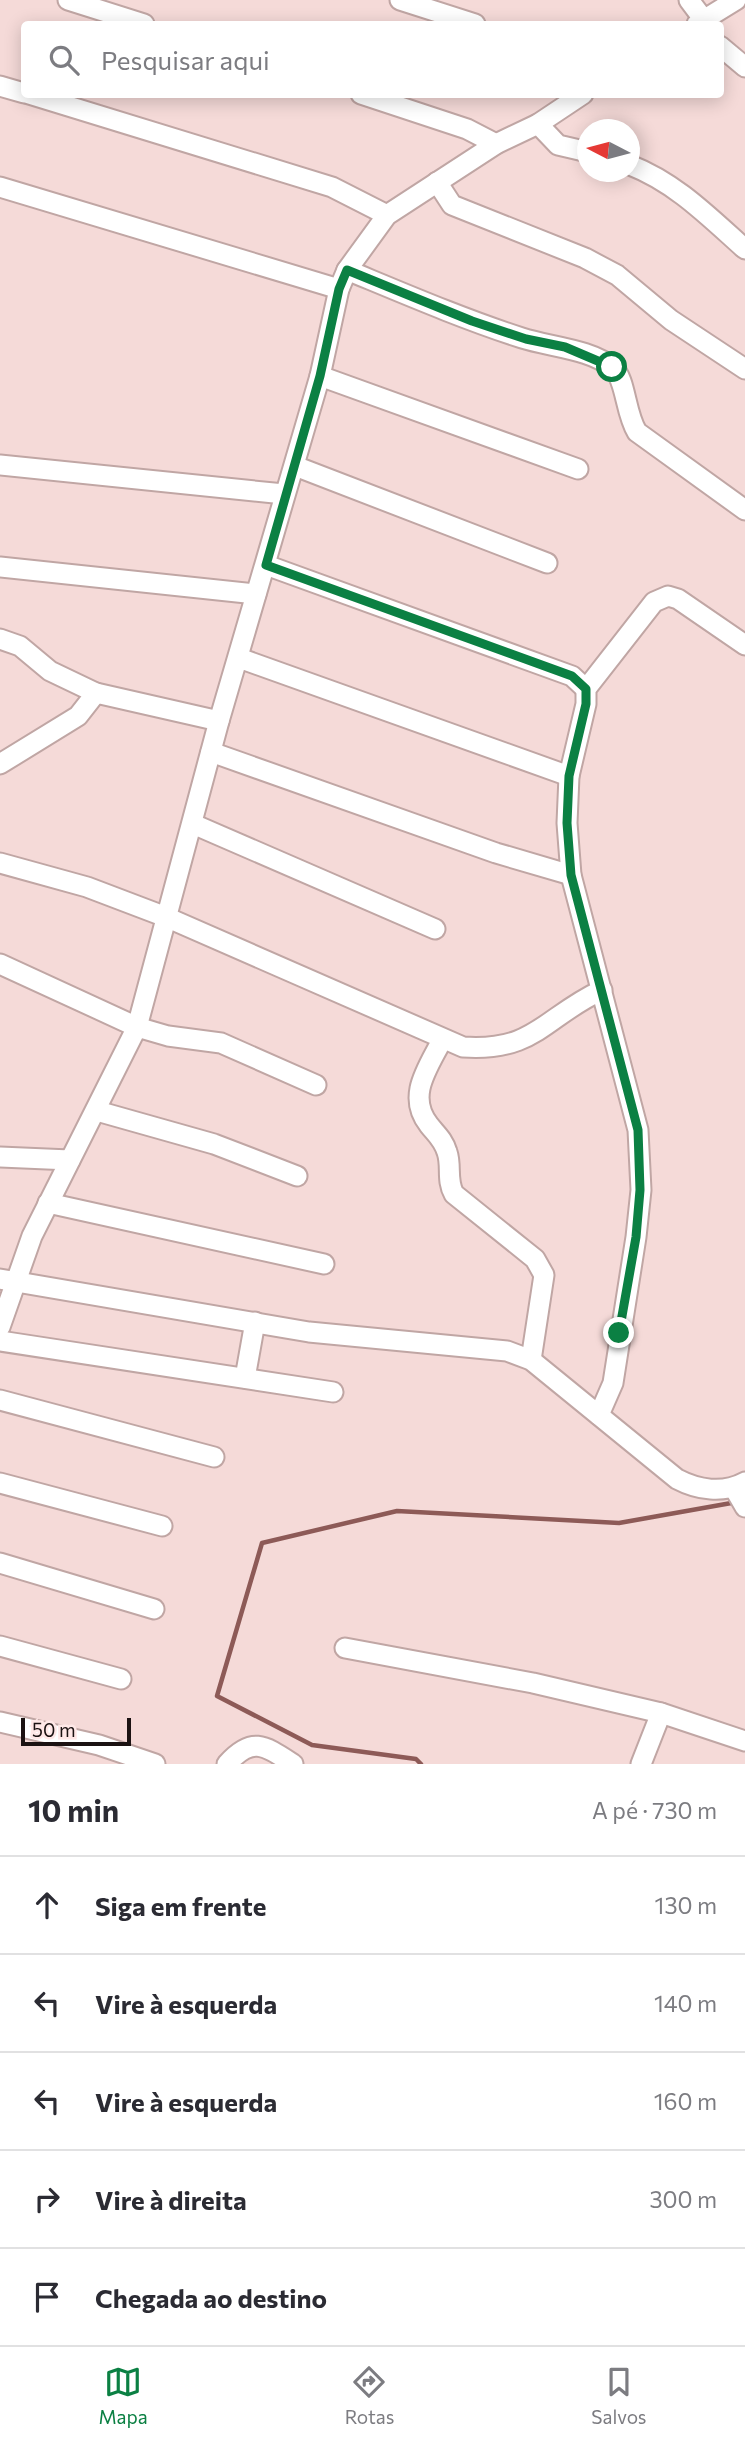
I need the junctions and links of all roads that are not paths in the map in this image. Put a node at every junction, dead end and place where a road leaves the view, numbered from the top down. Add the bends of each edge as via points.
1 (68, 0) edge
2 (400, 0) edge
3 (689, 0) edge
4 (736, 0) edge
5 (134, 21) edge
6 (466, 21) edge
7 (702, 21) edge
8 (706, 21) edge
9 (724, 49) edge
10 (745, 67) edge
11 (0, 86) edge
12 (21, 92) edge
13 (40, 98) edge
14 (373, 98) edge
15 (577, 98) edge
16 (538, 124) junction
17 (496, 144) junction
18 (577, 150) edge
19 (640, 169) edge
20 (437, 181) junction
21 (0, 187) edge
22 (387, 215) junction
23 (745, 249) edge
24 (347, 270) junction
25 (339, 289) junction
26 (745, 369) edge
27 (320, 376) junction
28 (0, 465) edge
29 (295, 466) junction
30 (578, 469) dead end
31 (284, 494) junction
32 (745, 510) edge
33 (547, 563) dead end
34 (266, 565) junction
35 (0, 567) edge
36 (256, 594) junction
37 (0, 639) edge
38 (745, 645) edge
39 (239, 658) junction
40 (586, 689) junction
41 (96, 693) junction
42 (219, 721) junction
43 (211, 752) junction
44 (0, 764) edge
45 (569, 776) junction
46 (193, 824) junction
47 (0, 863) edge
48 (571, 875) junction
49 (166, 918) junction
50 (435, 929) dead end
51 (0, 964) edge
52 (602, 990) junction
53 (137, 1027) junction
54 (442, 1040) junction
55 (316, 1085) dead end
56 (97, 1111) junction
57 (0, 1157) edge
58 (70, 1160) junction
59 (297, 1176) dead end
60 (48, 1203) junction
61 (324, 1264) dead end
62 (7, 1280) edge
63 (255, 1322) junction
64 (0, 1327) edge
65 (0, 1341) edge
66 (531, 1360) junction
67 (245, 1378) junction
68 (333, 1392) dead end
69 (0, 1400) edge
70 (599, 1415) junction
71 (214, 1457) dead end
72 (0, 1483) edge
73 (739, 1485) edge
74 (745, 1507) edge
75 (162, 1526) dead end
76 (0, 1563) edge
77 (154, 1609) dead end
78 (0, 1646) edge
79 (345, 1648) dead end
80 (121, 1679) dead end
81 (661, 1713) junction
82 (0, 1721) edge
83 (745, 1741) edge
84 (155, 1764) edge
85 (227, 1764) edge
86 (293, 1764) edge
87 (641, 1764) edge

1 - 5 street
2 - 6 street
3 - 7 street
4 - 8 street
9 - 10 street
11 - 12 street
13 - 22 street via 332,187
14 - 17 street via 467,128
15 - 16 street
16 - 17 street
16 - 18 street via 558,145
17 - 20 street
19 - 23 street via 693,201
20 - 22 street
20 - 26 street via 452,205 617,275 671,320
21 - 25 street
22 - 24 street
24 - 25 street
24 - 32 street via 472,321 565,347 612,367 621,377 628,418 637,432
25 - 27 street
27 - 29 street
27 - 30 street
28 - 31 street
29 - 31 street
29 - 33 street
31 - 34 street
34 - 36 street
34 - 40 street via 572,676
35 - 36 street
36 - 39 street
37 - 41 street via 20,646 50,671
38 - 40 street via 668,596 654,602
39 - 42 street
39 - 45 street
40 - 45 street
41 - 42 street
41 - 44 street via 78,716
42 - 43 street
43 - 46 street
43 - 48 street
45 - 48 street
46 - 49 street
46 - 50 street
47 - 49 street via 87,887
48 - 52 street
49 - 53 street
49 - 54 street
51 - 53 street
52 - 54 street via 515,1043 490,1049
52 - 70 street via 638,1130 640,1190 613,1382
53 - 55 street via 221,1043
53 - 56 street
54 - 66 street via 417,1090 418,1105 441,1137 454,1194 541,1268 544,1275
56 - 58 street
56 - 59 street via 214,1144
57 - 58 street
58 - 60 street
60 - 61 street
60 - 62 street
62 - 63 street
62 - 64 street
63 - 66 street via 309,1332 507,1351
63 - 67 street
65 - 67 street
66 - 70 street
67 - 68 street
69 - 71 street
70 - 73 street via 677,1479 696,1489
72 - 75 street
73 - 74 street
76 - 77 street
78 - 80 street
79 - 81 street
81 - 83 street
81 - 87 street
82 - 84 street
85 - 86 street via 242,1747 256,1745

